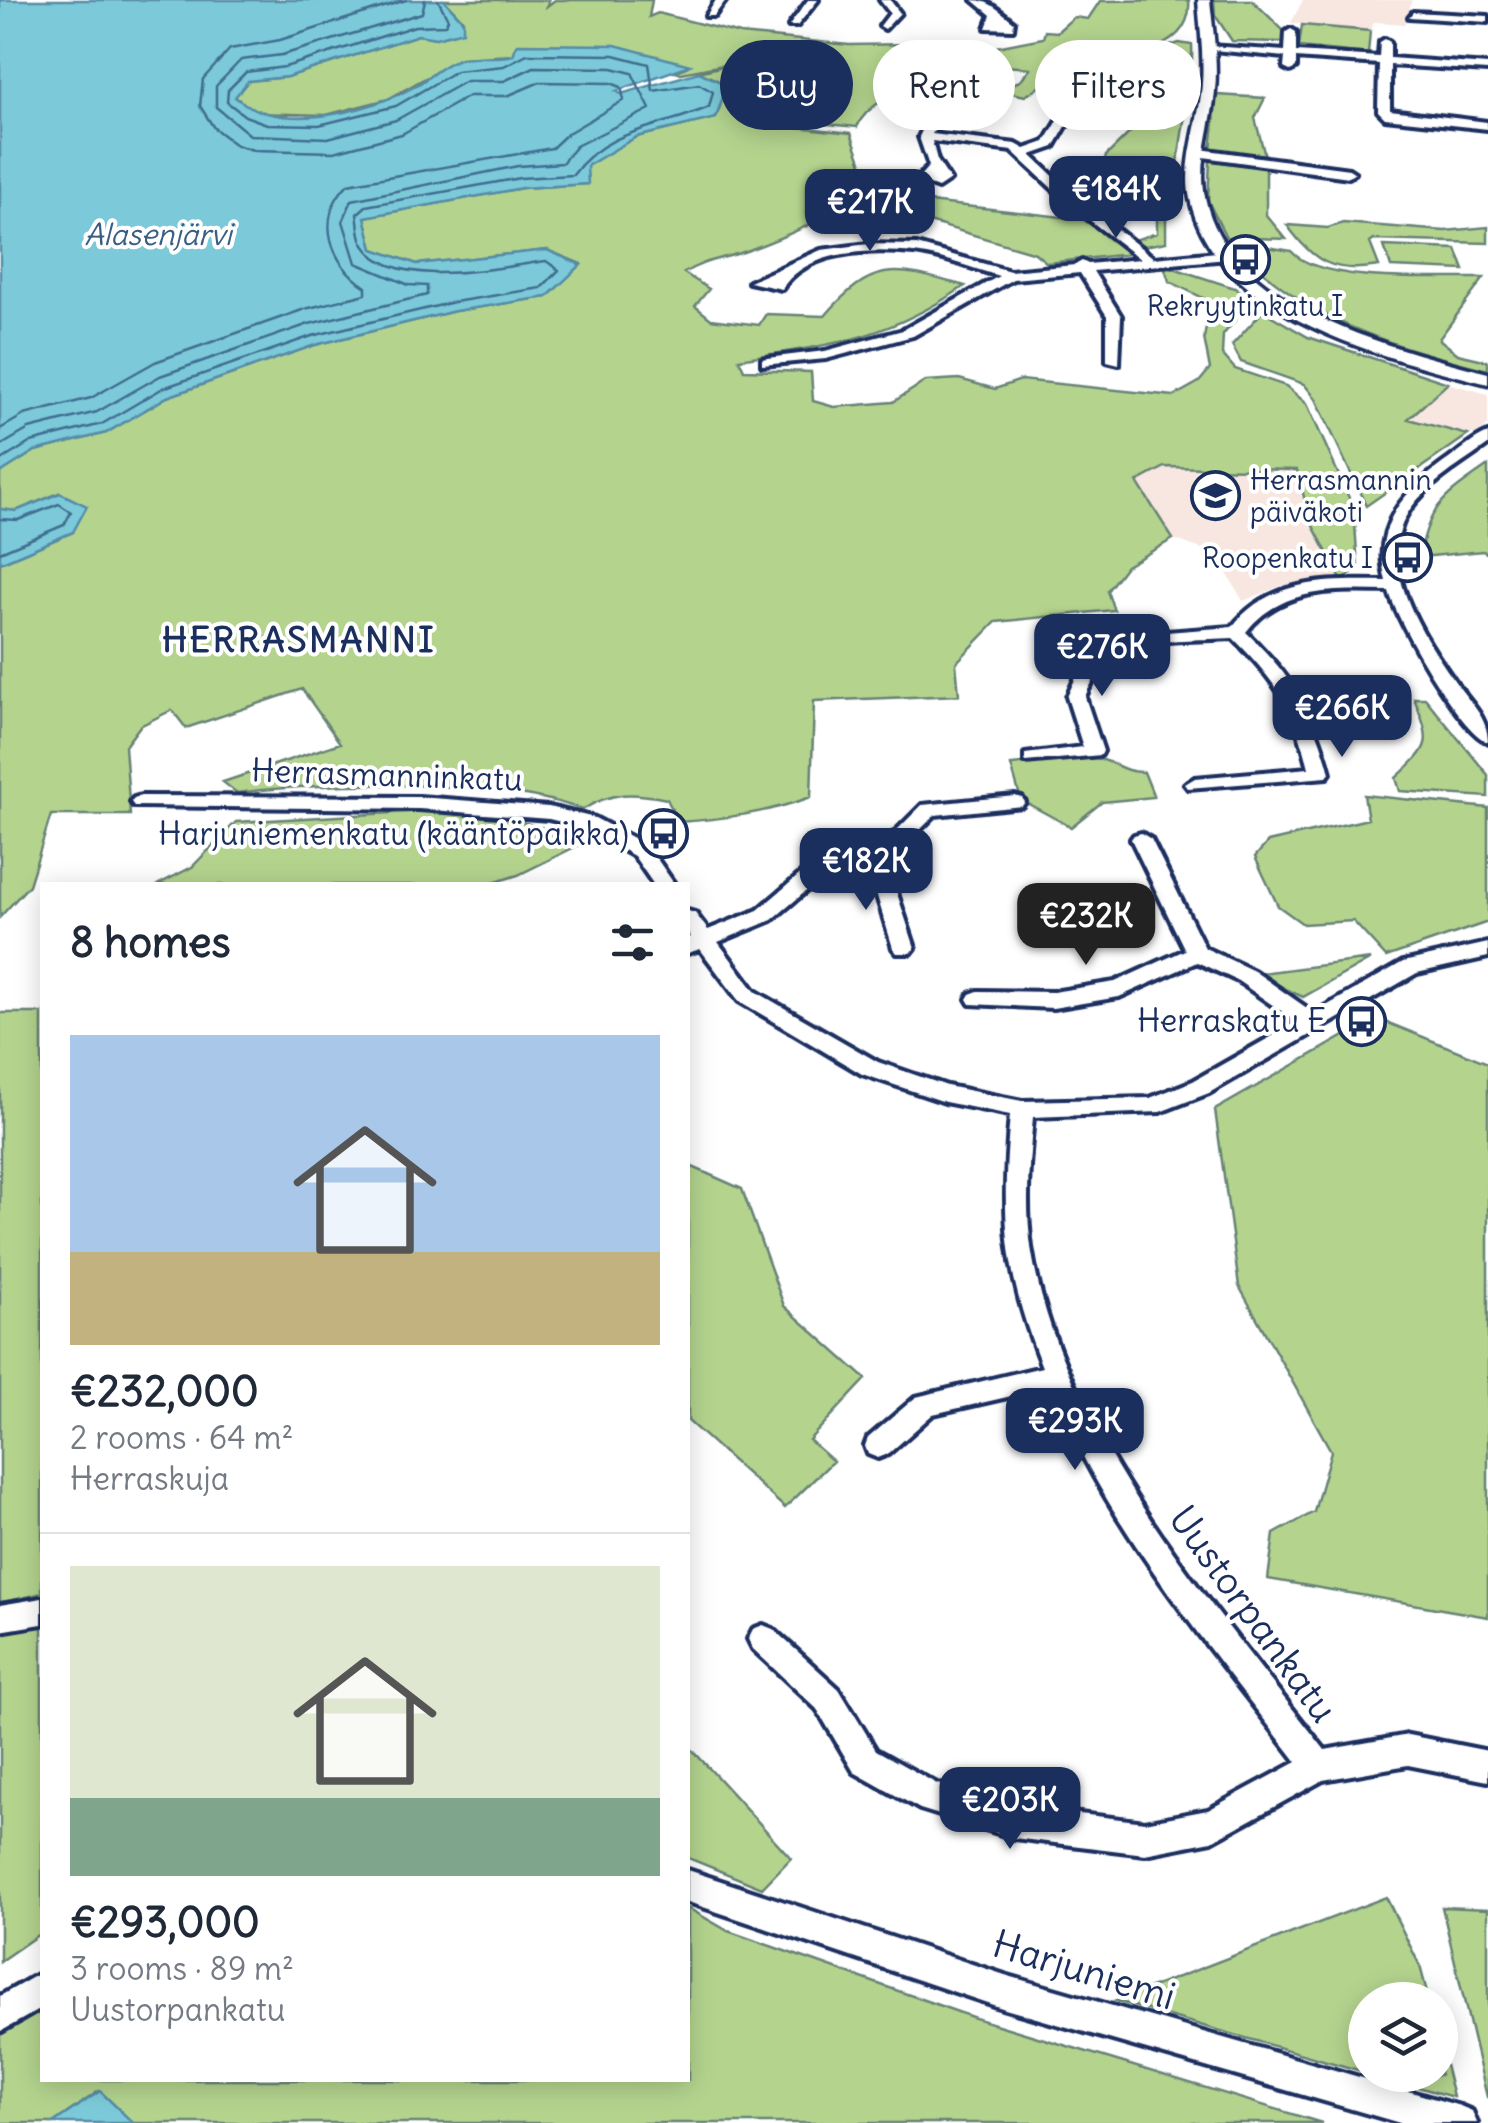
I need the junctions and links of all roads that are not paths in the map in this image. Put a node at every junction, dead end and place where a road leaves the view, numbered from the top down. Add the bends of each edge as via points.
1 (720, 0) edge
2 (813, 0) edge
3 (885, 0) edge
4 (978, 0) edge
5 (1204, 0) edge
6 (710, 14) dead end
7 (997, 14) dead end
8 (1413, 15) dead end
9 (1488, 18) edge
10 (794, 24) dead end
11 (885, 26) dead end
12 (1291, 32) dead end
13 (1385, 42) dead end
14 (1208, 49) junction
15 (1292, 52) junction
16 (1384, 62) junction
17 (1290, 68) dead end
18 (1488, 68) edge
19 (1486, 126) edge
20 (928, 130) edge
21 (1059, 130) edge
22 (925, 137) junction
23 (1200, 152) junction
24 (1026, 153) junction
25 (934, 168) dead end
26 (1349, 173) dead end
27 (1228, 255) junction
28 (1148, 260) junction
29 (1082, 265) junction
30 (783, 275) dead end
31 (1010, 275) junction
32 (1114, 360) dead end
33 (767, 362) dead end
34 (1488, 378) edge
35 (1488, 438) edge
36 (1395, 586) junction
37 (1236, 632) junction
38 (1488, 736) edge
39 (1032, 758) dead end
40 (1196, 784) dead end
41 (141, 802) dead end
42 (1015, 802) dead end
43 (1141, 840) dead end
44 (877, 862) junction
45 (663, 882) edge
46 (695, 943) edge
47 (904, 948) dead end
48 (1488, 950) edge
49 (1197, 953) junction
50 (978, 999) dead end
51 (1313, 1023) junction
52 (1022, 1110) junction
53 (1059, 1374) junction
54 (878, 1446) dead end
55 (40, 1611) edge
56 (0, 1618) edge
57 (764, 1639) dead end
58 (1319, 1766) junction
59 (1488, 1766) edge
60 (690, 1887) edge
61 (40, 1990) edge
62 (0, 2016) edge
63 (1460, 2123) edge

1 - 6 street
2 - 10 street
3 - 11 street via 896,12
4 - 7 street
5 - 14 main road
8 - 9 street
12 - 15 street
13 - 16 street
14 - 15 street
14 - 23 main road
15 - 16 street
15 - 17 street
16 - 18 street
16 - 19 street via 1389,116
20 - 22 street
21 - 24 street via 1050,144
22 - 24 street via 1004,144
22 - 25 street
23 - 26 street
23 - 27 main road via 1203,222
24 - 28 street via 1074,202
27 - 28 street
27 - 34 main road via 1255,284 1308,320
28 - 29 street
29 - 31 street
29 - 32 street via 1114,316
30 - 31 street via 826,252 917,249
31 - 33 street via 908,333 826,355
35 - 36 street via 1398,514 1390,534
36 - 37 street via 1283,592 1251,608
36 - 38 street via 1441,675
37 - 39 street via 1133,639 1088,668 1076,697 1094,750
37 - 40 street via 1277,671 1307,716 1320,773
41 - 45 street, Herrasmanninkatu via 419,803 550,813 588,822 641,851
42 - 44 street via 929,808
43 - 49 street
44 - 46 street via 811,876 766,915
44 - 47 street
46 - 52 street via 748,996 870,1068 945,1094
48 - 51 street via 1411,967
49 - 50 street via 1119,989 1053,1000
49 - 51 street via 1246,976
51 - 52 street via 1202,1087 1152,1106
52 - 53 street, Uustorpankatu via 1015,1198 1021,1260
53 - 54 street via 925,1405
53 - 58 street, Uustorpankatu via 1108,1476
55 - 56 street
57 - 58 street via 828,1699 865,1761 931,1798 1014,1822 1145,1838 1212,1824
58 - 59 street via 1408,1750
60 - 63 street, Harjuniemi via 1005,1992
61 - 62 street

